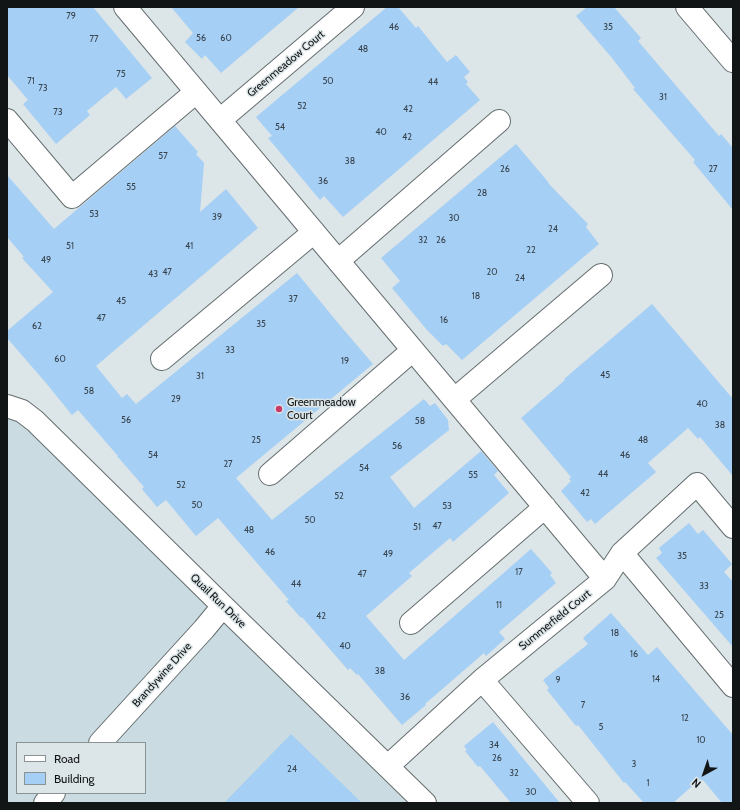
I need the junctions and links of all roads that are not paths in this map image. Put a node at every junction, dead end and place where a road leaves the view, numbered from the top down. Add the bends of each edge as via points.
1 (125, 7) edge
2 (353, 7) edge
3 (687, 7) edge
4 (733, 61) edge
5 (196, 92) junction
6 (7, 120) edge
7 (220, 120) junction
8 (499, 121) dead end
9 (314, 232) junction
10 (338, 261) junction
11 (601, 275) dead end
12 (412, 350) junction
13 (162, 360) dead end
14 (455, 399) junction
15 (7, 406) edge
16 (270, 474) dead end
17 (545, 507) junction
18 (733, 527) edge
19 (622, 553) junction
20 (605, 579) junction
21 (223, 606) junction
22 (411, 623) dead end
23 (482, 680) junction
24 (733, 686) edge
25 (101, 742) edge
26 (388, 766) junction
27 (53, 794) edge
28 (45, 803) edge
29 (425, 803) edge
30 (588, 803) edge

1 - 5 street
2 - 7 street, Greenmeadow Court
3 - 4 street
5 - 6 street via 72,197
5 - 7 street
7 - 9 street
8 - 10 street
9 - 10 street
9 - 13 street
10 - 12 street
11 - 14 street
12 - 14 street
12 - 16 street
14 - 17 street
15 - 21 street, Quail Run Drive via 22,411 35,421
17 - 20 street
17 - 22 street
18 - 19 street, Summerfield Court via 696,484
19 - 20 street, Summerfield Court
19 - 24 street
20 - 23 street, Summerfield Court
21 - 25 street, Brandywine Drive
21 - 26 street, Quail Run Drive
23 - 26 street, Summerfield Court
23 - 30 street
26 - 29 street, Quail Run Drive
27 - 28 street

